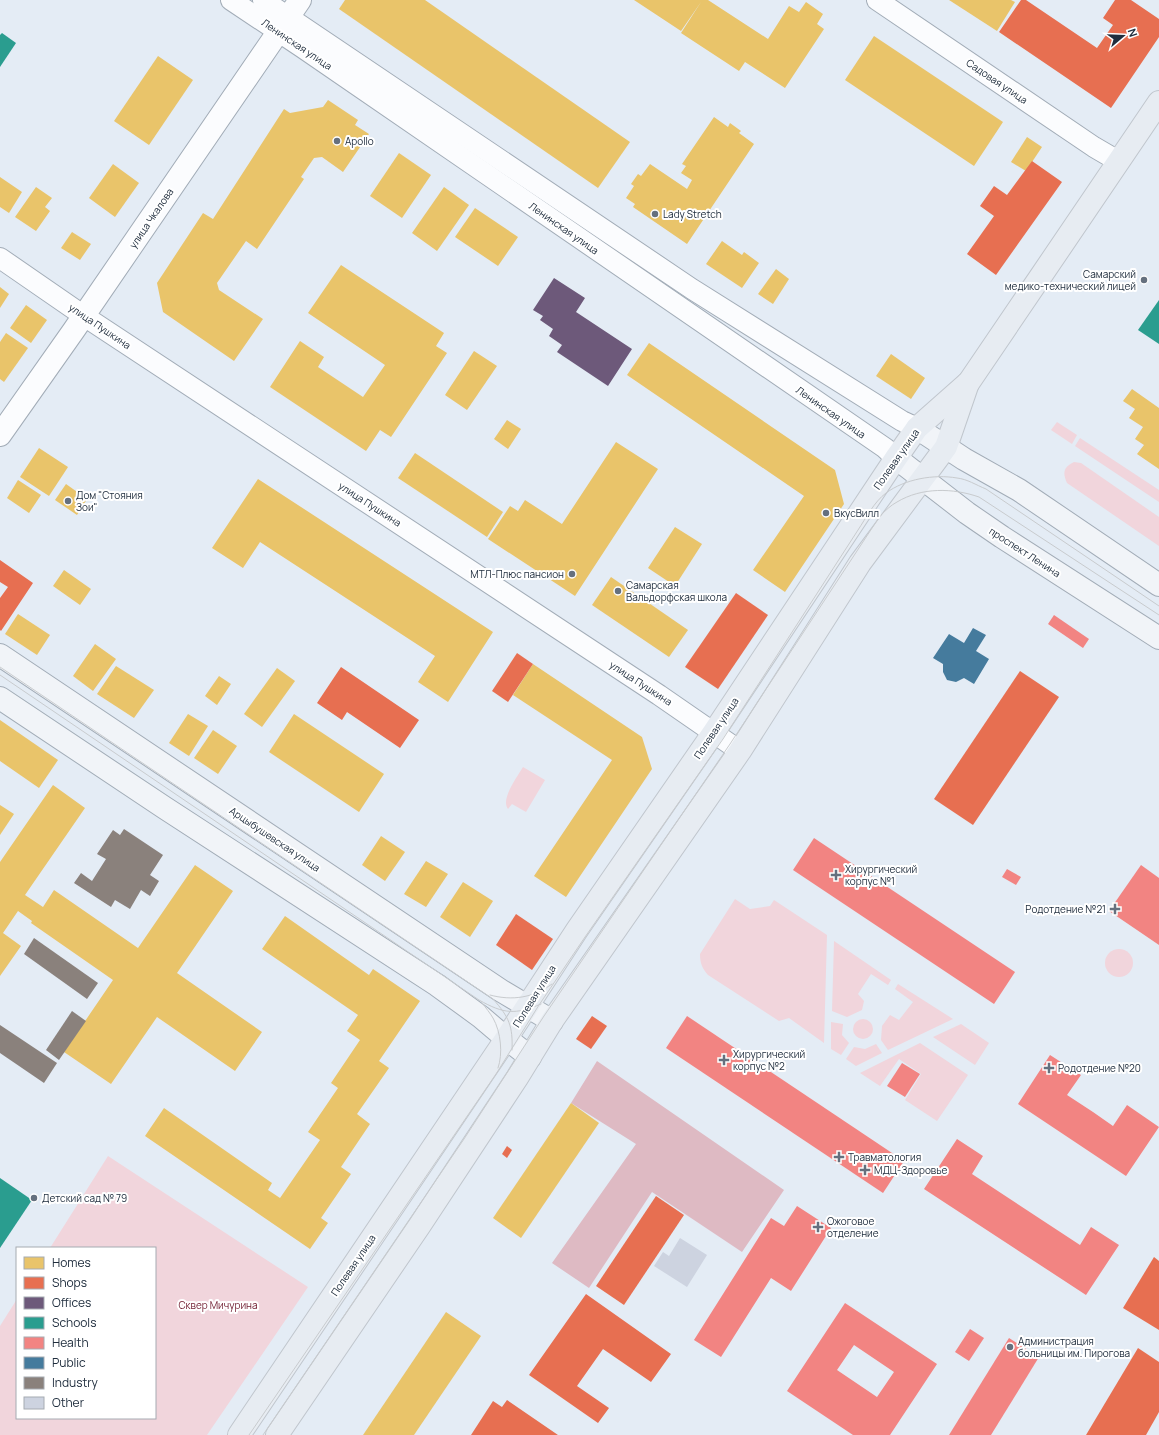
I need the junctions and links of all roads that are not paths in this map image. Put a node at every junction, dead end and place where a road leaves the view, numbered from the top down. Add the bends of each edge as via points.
1 (231, 0) edge
2 (263, 0) edge
3 (877, 0) edge
4 (289, 16) edge
5 (1159, 102) edge
6 (1118, 161) junction
7 (0, 258) edge
8 (84, 316) junction
9 (969, 382) junction
10 (917, 428) junction
11 (0, 435) edge
12 (946, 447) junction
13 (896, 458) junction
14 (922, 479) junction
15 (1159, 585) edge
16 (1159, 638) edge
17 (0, 655) edge
18 (0, 698) edge
19 (714, 732) junction
20 (740, 750) junction
21 (528, 1006) junction
22 (552, 1021) junction
23 (506, 1039) junction
24 (530, 1057) junction
25 (238, 1435) edge
26 (277, 1435) edge

1 - 4 street, Ленинская улица
2 - 4 street, Ленинская улица
3 - 6 street, Садовая улица
4 - 8 street, улица Чкалова
4 - 10 street, Ленинская улица via 692,289
4 - 13 street, Ленинская улица
5 - 6 main road
6 - 9 main road
7 - 8 street, улица Пушкина
8 - 11 street, улица Чкалова
8 - 19 street, улица Пушкина
9 - 10 main road, Полевая улица
9 - 12 main road
10 - 12 main road
10 - 13 main road, Полевая улица
12 - 14 main road
12 - 15 main road via 1019,490
13 - 14 main road, проспект Ленина
13 - 19 main road, Полевая улица
14 - 16 main road, проспект Ленина via 1002,538
14 - 20 main road via 860,563
17 - 21 main road, Арцыбушевская улица via 500,990
18 - 23 main road via 437,985
19 - 20 street, улица Пушкина
19 - 21 main road, Полевая улица via 577,930
20 - 22 main road
21 - 22 main road, Арцыбушевская улица
21 - 23 main road, Полевая улица
22 - 24 main road
23 - 24 main road
23 - 25 main road, Полевая улица
24 - 26 main road via 420,1225

